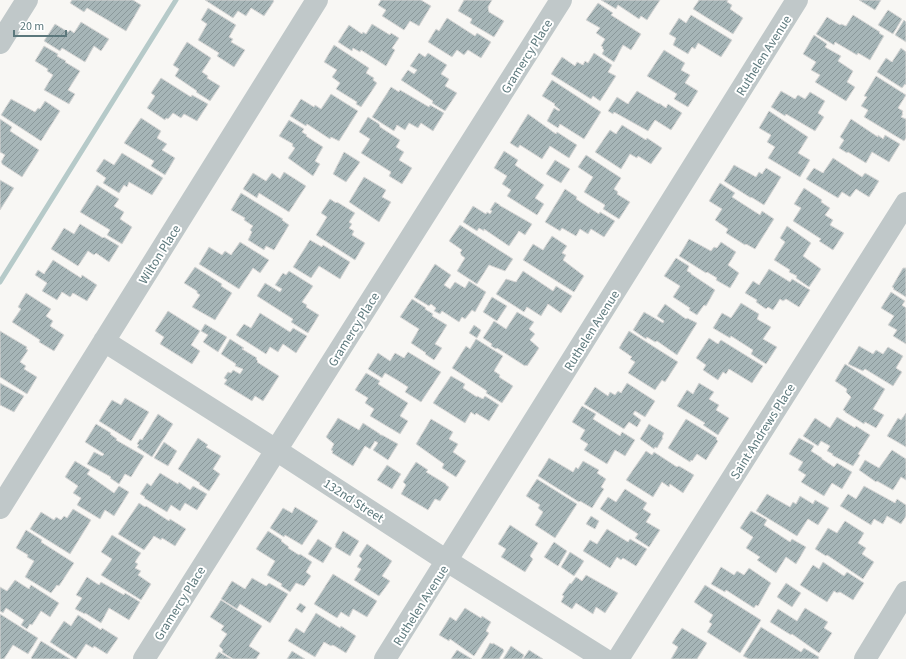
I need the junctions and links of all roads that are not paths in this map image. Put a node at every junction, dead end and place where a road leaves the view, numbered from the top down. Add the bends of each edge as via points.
1 (27, 0) edge
2 (317, 0) edge
3 (561, 0) edge
4 (797, 0) edge
5 (0, 43) edge
6 (906, 203) edge
7 (104, 341) junction
8 (276, 450) junction
9 (0, 508) edge
10 (447, 561) junction
11 (906, 592) edge
12 (144, 659) edge
13 (385, 659) edge
14 (604, 659) edge
15 (618, 659) edge
16 (865, 659) edge

1 - 5 street
2 - 7 street, Wilton Place
3 - 8 street, Gramercy Place
4 - 10 street, Ruthelen Avenue
6 - 15 street, Saint Andrews Place
7 - 8 street, 132nd Street
7 - 9 street, Wilton Place
8 - 10 street, 132nd Street
8 - 12 street, Gramercy Place
10 - 13 street, Ruthelen Avenue
10 - 14 street, 132nd Street
11 - 16 street

